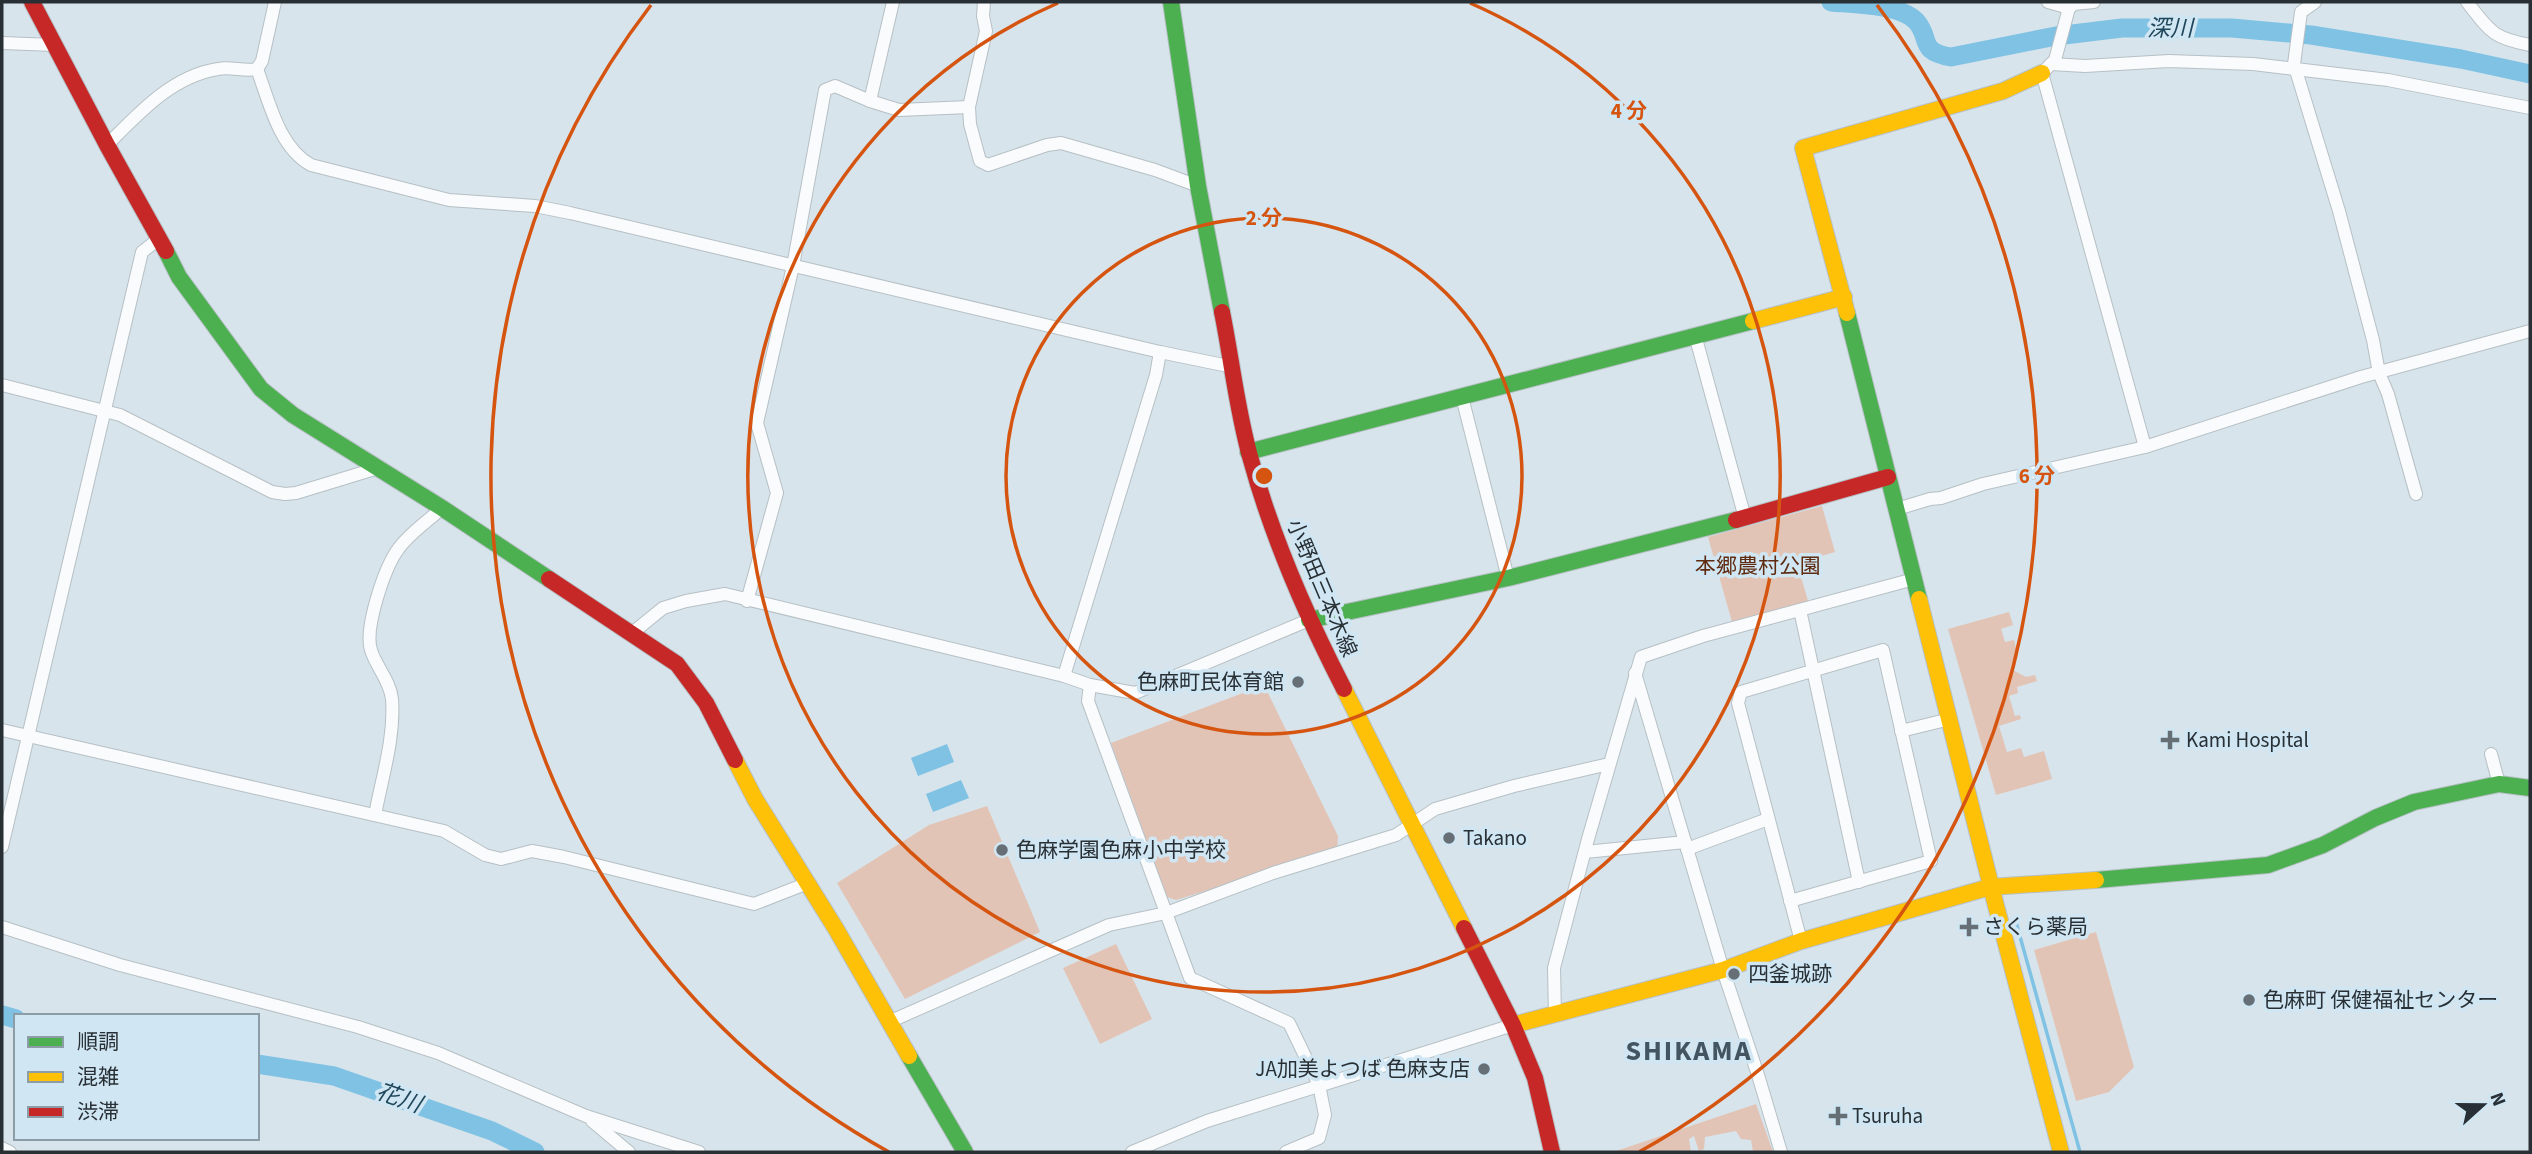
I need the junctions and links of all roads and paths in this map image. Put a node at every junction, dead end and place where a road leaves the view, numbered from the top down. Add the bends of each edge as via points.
1 (32, 2) edge
2 (275, 2) edge
3 (894, 2) edge
4 (985, 2) edge
5 (1171, 2) edge
6 (2048, 2) edge
7 (2094, 2) edge
8 (2315, 2) edge
9 (2467, 2) edge
10 (2069, 8) junction
11 (2, 43) edge
12 (54, 45) junction
13 (2530, 45) edge
14 (2295, 65) junction
15 (2049, 66) junction
16 (257, 69) junction
17 (870, 101) junction
18 (969, 107) junction
19 (2530, 108) edge
20 (107, 145) junction
21 (1198, 186) junction
22 (160, 238) junction
23 (793, 266) junction
24 (1844, 297) junction
25 (2530, 331) edge
26 (1695, 335) junction
27 (1160, 352) junction
28 (1233, 367) junction
29 (2379, 373) junction
30 (2, 386) edge
31 (1462, 397) junction
32 (105, 410) junction
33 (2145, 447) junction
34 (1248, 452) junction
35 (378, 468) junction
36 (1888, 477) junction
37 (2416, 494) dead end
38 (442, 508) junction
39 (1897, 509) junction
40 (1745, 518) junction
41 (1508, 578) junction
42 (1914, 579) junction
43 (747, 601) junction
44 (1800, 610) junction
45 (1309, 620) junction
46 (631, 634) junction
47 (1813, 670) junction
48 (1635, 672) junction
49 (1064, 676) junction
50 (1090, 685) junction
51 (1950, 719) junction
52 (2, 730) edge
53 (1901, 731) junction
54 (28, 736) junction
55 (2491, 754) dead end
56 (1609, 764) junction
57 (2499, 784) junction
58 (2530, 788) edge
59 (375, 815) junction
60 (1768, 819) junction
61 (1412, 824) junction
62 (1686, 845) junction
63 (2, 847) edge
64 (1586, 852) junction
65 (1859, 881) junction
66 (808, 883) junction
67 (1990, 887) junction
68 (1790, 901) junction
69 (1166, 913) junction
70 (2, 927) edge
71 (1801, 941) junction
72 (1723, 970) junction
73 (1555, 1015) junction
74 (891, 1021) junction
75 (1513, 1025) junction
76 (1319, 1085) junction
77 (586, 1116) junction
78 (2, 1148) edge
79 (10, 1152) edge
80 (629, 1152) edge
81 (699, 1152) edge
82 (964, 1152) edge
83 (1132, 1152) edge
84 (1286, 1152) edge
85 (1552, 1152) edge
86 (1781, 1152) edge
87 (2062, 1152) edge

1 - 12 street
2 - 16 street
3 - 17 street
4 - 18 street via 986,31
5 - 21 street, 小野田三本木線
6 - 10 street
7 - 10 street
8 - 14 street via 2301,12
9 - 13 street via 2495,35
10 - 15 street
11 - 12 street
12 - 20 street
14 - 15 street via 2169,61
14 - 19 street
14 - 29 street via 2339,211
15 - 24 street via 2003,91 1803,148
15 - 33 street
16 - 20 street via 216,69 182,80
16 - 23 street via 277,123 302,161 311,165 449,200 570,213
17 - 18 street via 899,110
17 - 23 street via 835,86 825,90
18 - 21 street via 980,161 988,165 1061,143
20 - 22 street
21 - 28 street, 小野田三本木線
22 - 32 street via 142,252
22 - 35 street via 179,277 261,389 293,415
23 - 27 street
23 - 43 street via 757,423 777,493
24 - 26 street
24 - 36 street
25 - 29 street
26 - 31 street
26 - 40 street
27 - 28 street
27 - 49 street
28 - 34 street, 小野田三本木線
29 - 33 street
29 - 37 street
30 - 32 street
31 - 34 street
31 - 41 street
32 - 35 street via 272,492 296,493
32 - 54 street
33 - 39 street
34 - 45 street, 小野田三本木線 via 1277,544
35 - 38 street
36 - 39 street
36 - 40 street
38 - 46 street
38 - 59 street via 393,556 373,615 371,651 391,696 392,718
39 - 42 street
40 - 41 street
41 - 45 street
42 - 44 street
42 - 51 street
43 - 46 street via 718,594 672,605
43 - 49 street
44 - 47 street
44 - 48 street via 1641,657
45 - 50 street via 1135,693
45 - 61 street, 小野田三本木線
46 - 66 street via 677,664 706,703 755,799
47 - 53 street via 1883,650
47 - 60 street via 1741,692 1738,703
47 - 65 street
48 - 56 street
48 - 62 street
49 - 50 street
50 - 69 street via 1088,701
51 - 53 street
51 - 67 street
52 - 54 street
53 - 65 street via 1931,861
54 - 59 street
54 - 63 street
55 - 57 street
56 - 61 street via 1487,793 1432,811
56 - 64 street
57 - 58 street
57 - 67 street via 2414,802 2268,865
59 - 66 street via 444,831 485,855 502,859 532,851 754,904
60 - 62 street
60 - 68 street
61 - 69 street via 1396,835 1273,873
61 - 75 street, 小野田三本木線
62 - 64 street
62 - 72 street
64 - 73 street via 1554,968
65 - 68 street
66 - 74 street
67 - 71 street
67 - 87 street
68 - 71 street
69 - 74 street via 1109,925
69 - 76 street via 1191,978 1289,1023
70 - 77 street via 110,962 358,1027 438,1053
71 - 72 street
72 - 73 street
72 - 86 street
73 - 75 street
74 - 82 street
75 - 76 street
75 - 85 street, 小野田三本木線 via 1535,1078
76 - 83 street via 1208,1121
76 - 84 street via 1325,1115 1318,1138
77 - 80 street
77 - 81 street
78 - 79 street

